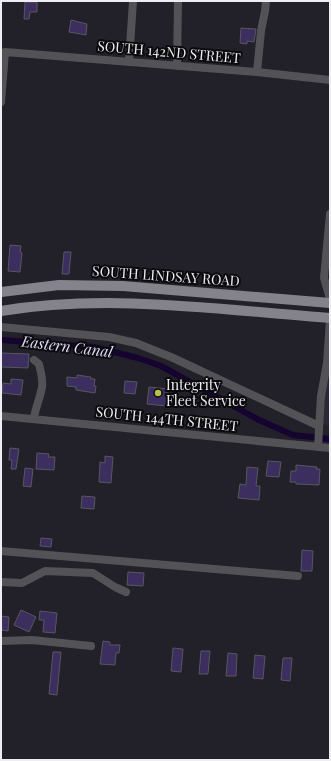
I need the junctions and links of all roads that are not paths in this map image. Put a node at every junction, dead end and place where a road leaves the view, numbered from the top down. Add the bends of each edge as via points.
1 (133, 1) edge
2 (178, 1) edge
3 (266, 1) edge
4 (129, 62) junction
5 (177, 66) junction
6 (257, 72) junction
7 (330, 80) edge
8 (1, 102) edge
9 (330, 214) edge
10 (1, 292) edge
11 (330, 298) edge
12 (330, 304) edge
13 (1, 311) edge
14 (330, 319) edge
15 (1, 327) edge
16 (34, 360) dead end
17 (1, 416) edge
18 (34, 419) junction
19 (319, 428) junction
20 (318, 445) junction
21 (330, 448) edge
22 (1, 551) edge
23 (298, 576) dead end
24 (1, 582) edge
25 (126, 592) dead end
26 (1, 642) edge
27 (91, 646) dead end

1 - 4 street
2 - 5 street
3 - 6 street
4 - 5 street, SOUTH 142ND STREET
4 - 8 street, SOUTH 142ND STREET via 5,52
5 - 6 street, SOUTH 142ND STREET
6 - 7 street, SOUTH 142ND STREET
9 - 11 street via 324,278
10 - 12 main road, SOUTH LINDSAY ROAD via 59,285 102,285
13 - 14 main road, SOUTH LINDSAY ROAD via 74,303 128,303
14 - 19 street
15 - 19 street via 109,337 136,343 171,357
16 - 18 street via 39,364 42,378
17 - 18 street, SOUTH 144TH STREET
18 - 20 street, SOUTH 144TH STREET
19 - 20 street
20 - 21 street, SOUTH 144TH STREET
22 - 23 street
24 - 25 street via 22,583 45,571 93,574
26 - 27 street via 32,640

